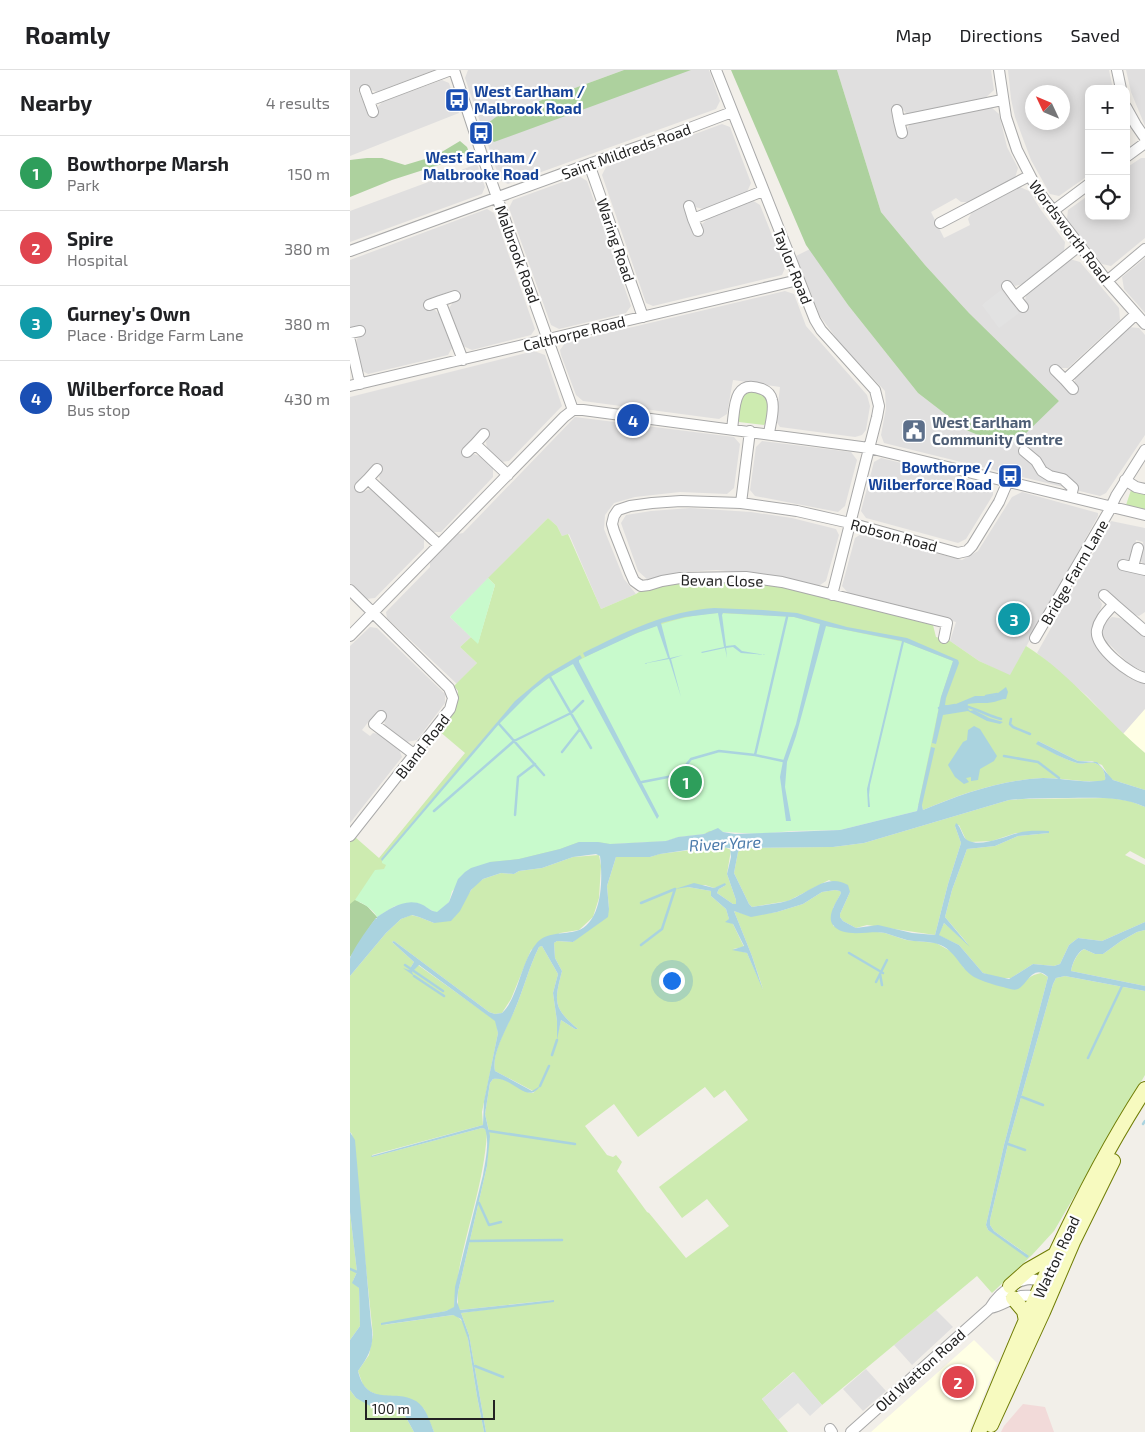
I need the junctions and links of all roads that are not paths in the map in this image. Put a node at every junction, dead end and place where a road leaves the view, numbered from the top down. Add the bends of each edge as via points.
1 (452, 70) edge
2 (716, 70) edge
3 (999, 70) edge
4 (1117, 70) edge
5 (1120, 85) edge
6 (365, 90) dead end
7 (1002, 100) junction
8 (368, 101) junction
9 (897, 110) dead end
10 (372, 112) dead end
11 (732, 112) junction
12 (1130, 114) edge
13 (899, 120) junction
14 (902, 133) dead end
15 (1145, 138) edge
16 (1145, 143) edge
17 (1130, 153) edge
18 (589, 164) junction
19 (1029, 176) junction
20 (1085, 187) edge
21 (763, 191) junction
22 (498, 198) junction
23 (689, 206) dead end
24 (1052, 211) junction
25 (693, 219) junction
26 (940, 223) dead end
27 (698, 230) dead end
28 (1080, 246) junction
29 (1145, 249) edge
30 (350, 251) edge
31 (798, 280) junction
32 (1107, 281) junction
33 (1007, 286) dead end
34 (455, 296) dead end
35 (1015, 297) junction
36 (440, 301) junction
37 (429, 305) dead end
38 (1023, 307) dead end
39 (1135, 314) junction
40 (643, 317) junction
41 (1145, 324) edge
42 (548, 340) junction
43 (350, 341) edge
44 (463, 360) junction
45 (1055, 370) dead end
46 (1064, 380) junction
47 (355, 385) edge
48 (1073, 388) dead end
49 (573, 410) junction
50 (732, 429) junction
51 (750, 431) junction
52 (484, 434) dead end
53 (769, 434) junction
54 (475, 444) junction
55 (869, 448) junction
56 (1145, 450) edge
57 (1024, 451) dead end
58 (466, 452) dead end
59 (377, 469) dead end
60 (508, 475) junction
61 (368, 479) junction
62 (1125, 480) junction
63 (1008, 481) junction
64 (360, 487) dead end
65 (1145, 489) edge
66 (1071, 496) junction
67 (740, 503) junction
68 (1111, 506) junction
69 (1145, 515) edge
70 (850, 523) junction
71 (438, 545) junction
72 (1138, 548) dead end
73 (1145, 570) edge
74 (641, 586) joint
75 (350, 590) edge
76 (832, 595) junction
77 (1104, 595) dead end
78 (1114, 604) junction
79 (373, 612) junction
80 (1143, 625) edge
81 (350, 636) edge
82 (944, 638) dead end
83 (1035, 638) dead end
84 (1145, 678) edge
85 (374, 724) dead end
86 (415, 755) junction
87 (350, 836) edge
88 (1145, 1089) edge
89 (1145, 1100) edge
90 (1056, 1254) junction
91 (1057, 1276) junction
92 (1042, 1291) junction
93 (1012, 1292) junction
94 (1043, 1312) junction
95 (1026, 1321) junction
96 (851, 1432) edge
97 (979, 1432) edge
98 (988, 1432) edge

1 - 8 street
1 - 22 street, Malbrook Road
2 - 11 street, Taylor Road
3 - 7 street, Wordsworth Road
4 - 5 street
6 - 8 street
7 - 13 street
7 - 19 street, Wordsworth Road via 1017,150
8 - 10 street
9 - 13 street
11 - 18 street, Saint Mildreds Road
11 - 21 street, Taylor Road
12 - 15 street
13 - 14 street
16 - 17 street
18 - 22 street, Saint Mildreds Road
18 - 40 street, Waring Road
19 - 24 street, Wordsworth Road
19 - 26 street
20 - 24 street
21 - 25 street
21 - 31 street, Taylor Road
22 - 30 street, Saint Mildreds Road
22 - 42 street, Malbrook Road
23 - 25 street
24 - 28 street, Wordsworth Road
25 - 27 street
28 - 32 street, Wordsworth Road
28 - 35 street
29 - 32 street
31 - 40 street, Calthorpe Road
31 - 55 street, Taylor Road via 821,330 877,394 879,406
32 - 39 street, Wordsworth Road
33 - 35 street
34 - 36 street
35 - 38 street
36 - 37 street
36 - 44 street
39 - 41 street, Wordsworth Road
39 - 46 street
40 - 42 street, Calthorpe Road
42 - 44 street, Calthorpe Road
42 - 49 street, Malbrook Road
43 - 47 street
44 - 47 street, Calthorpe Road
45 - 46 street
46 - 48 street
49 - 50 street
49 - 60 street
50 - 51 street
50 - 53 street via 739,392 753,387 769,393 772,399
51 - 53 street
51 - 67 street
52 - 54 street
53 - 55 street
54 - 58 street
54 - 60 street
55 - 63 street
55 - 70 street
56 - 62 street, Bridge Farm Lane
57 - 66 street via 1036,461 1042,472 1070,479
59 - 61 street
60 - 71 street
61 - 64 street
61 - 71 street
62 - 65 street
62 - 68 street, Bridge Farm Lane
63 - 66 street
63 - 70 street, Robson Road via 1004,493 967,551 958,553
66 - 68 street
67 - 70 street, Robson Road
67 - 74 street, Robson Road via 652,502 618,510 612,524 614,531 634,581
68 - 69 street
68 - 83 street, Bridge Farm Lane
70 - 76 street
71 - 79 street
72 - 73 street via 1128,566
74 - 76 street, Bevan Close via 680,578 746,577
75 - 79 street
76 - 82 street, Bevan Close via 947,623
77 - 78 street
78 - 80 street
78 - 84 street via 1096,631 1100,643 1128,671
79 - 81 street
79 - 86 street, Bland Road via 449,688 453,698 450,709
85 - 86 street
86 - 87 street, Bland Road
88 - 90 main road, Watton Road via 1106,1155
89 - 91 main road, Watton Road
90 - 92 main road, Watton Road
90 - 93 main road via 1028,1270
91 - 92 street
91 - 94 main road, Watton Road
92 - 93 street, Old Watton Road via 1024,1296
92 - 93 street, Old Watton Road via 1026,1279
92 - 94 street
92 - 95 main road, Watton Road
93 - 95 main road via 1024,1311
93 - 96 street, Old Watton Road
94 - 98 main road, Watton Road
95 - 97 main road, Watton Road

